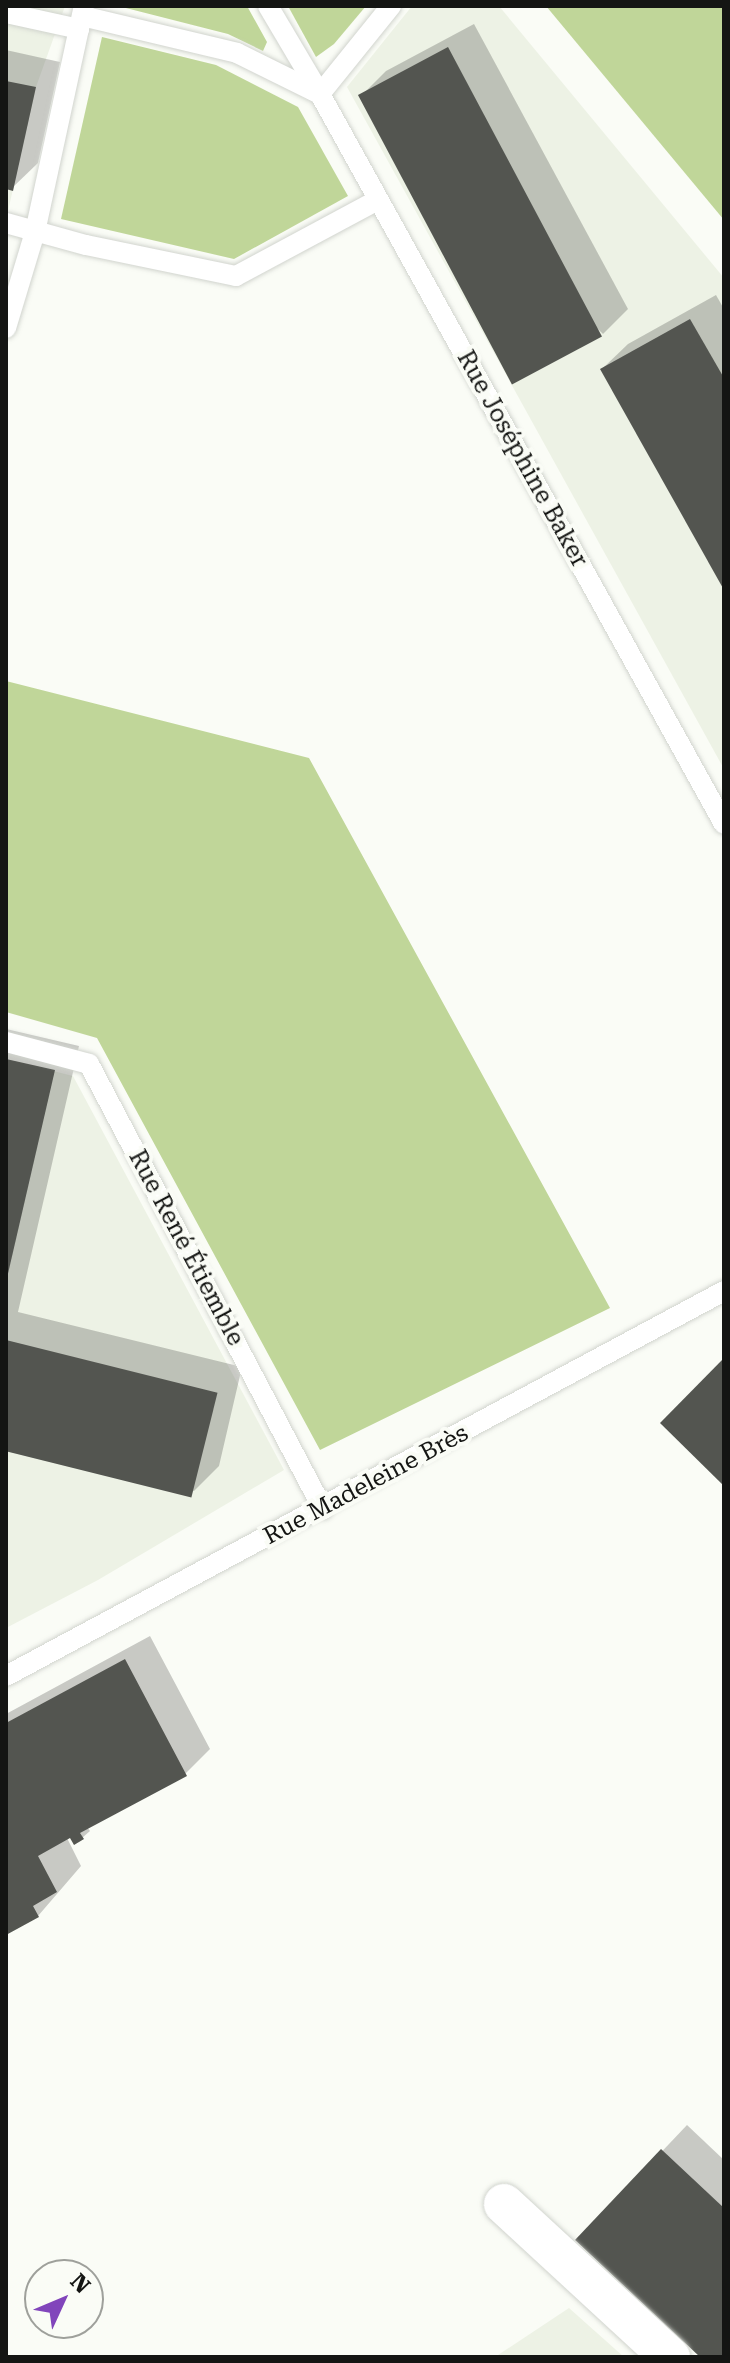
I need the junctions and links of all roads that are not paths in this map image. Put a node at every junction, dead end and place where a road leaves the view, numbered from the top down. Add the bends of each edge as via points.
1 (268, 6) edge
2 (391, 6) edge
3 (6, 13) edge
4 (82, 17) edge
5 (320, 94) junction
6 (378, 200) junction
7 (6, 223) edge
8 (35, 232) junction
9 (6, 328) edge
10 (724, 824) edge
11 (6, 1042) edge
12 (724, 1291) edge
13 (323, 1509) junction
14 (6, 1676) edge
15 (504, 2204) dead end
16 (670, 2357) edge

1 - 5 lane, Rue Joséphine Baker
2 - 5 lane
3 - 4 lane
4 - 5 lane via 237,53
4 - 8 lane
5 - 6 lane, Rue Joséphine Baker
6 - 8 lane via 236,276
6 - 10 lane, Rue Joséphine Baker
7 - 8 lane
8 - 9 lane
11 - 13 lane, Rue René Étiemble via 89,1064
12 - 13 lane, Rue Madeleine Brès
13 - 14 lane, Rue Madeleine Brès
15 - 16 street

